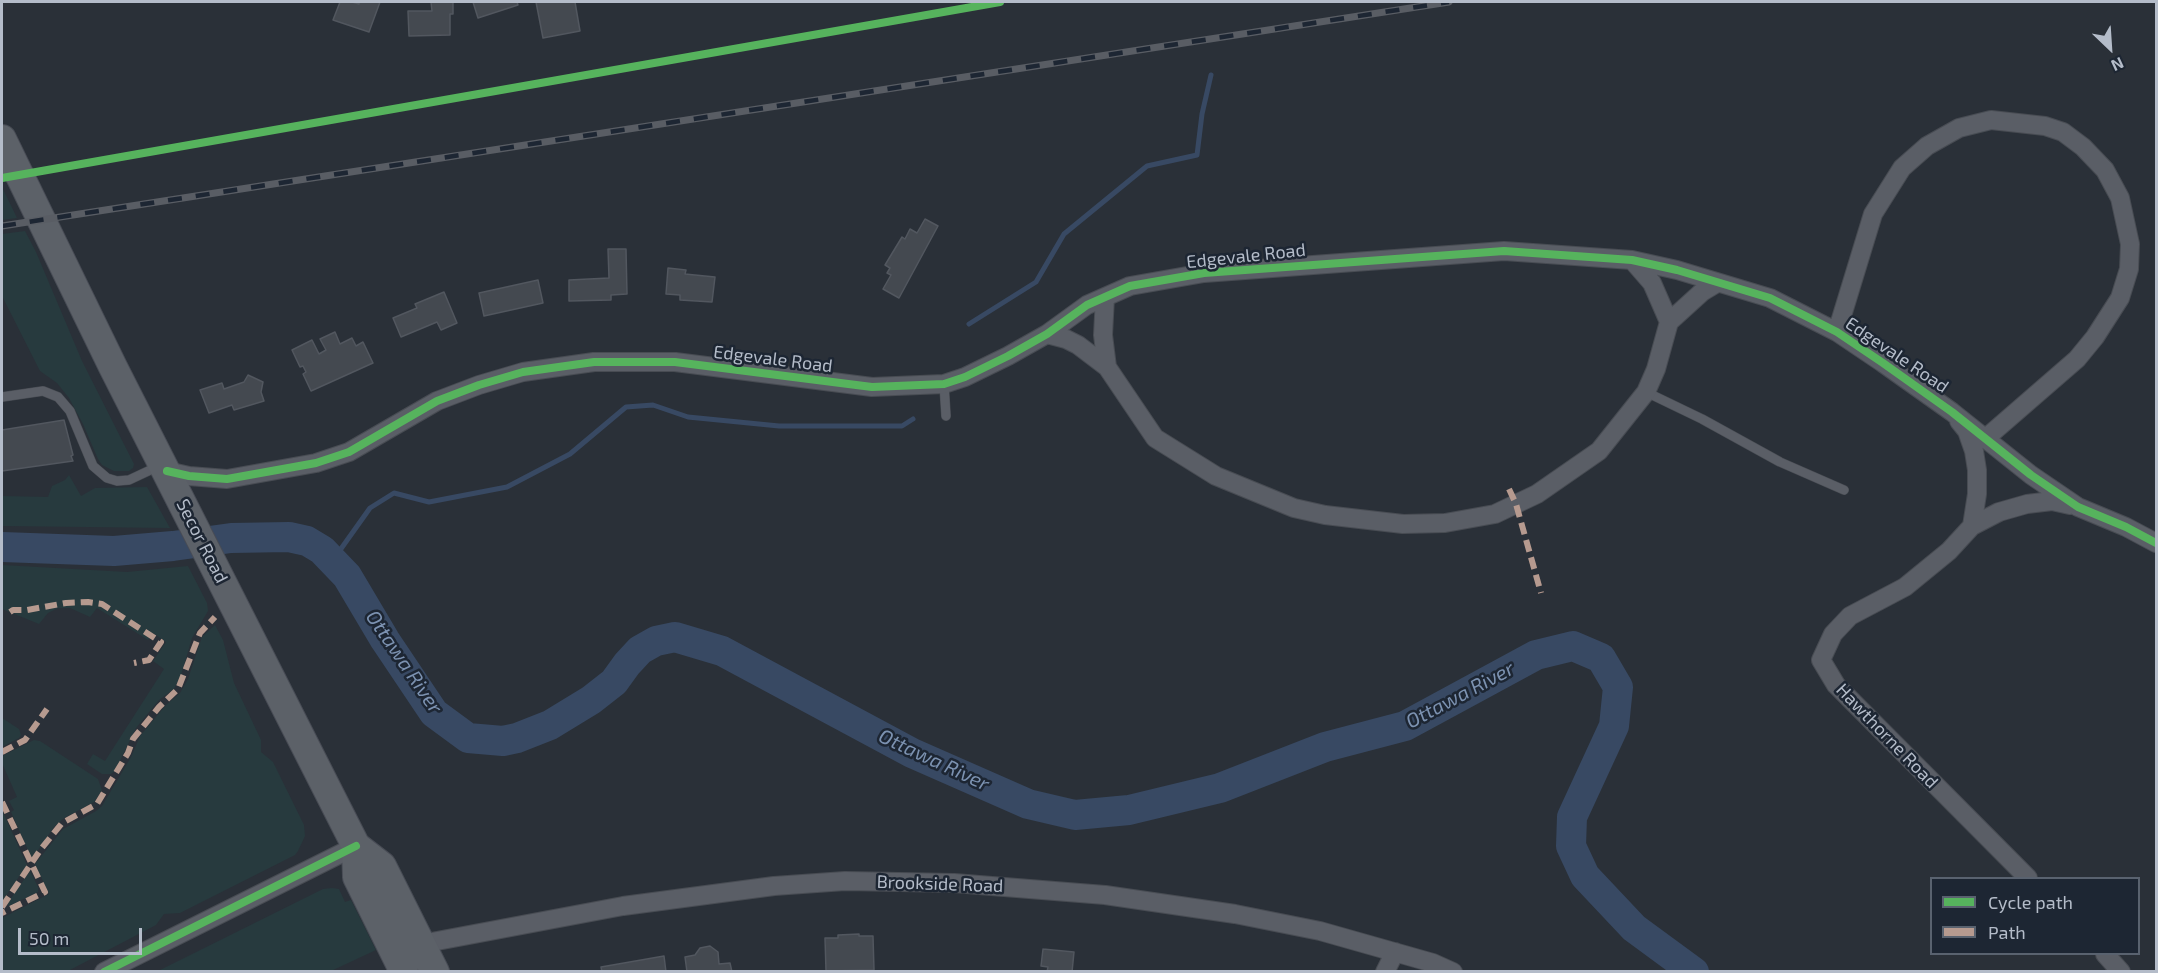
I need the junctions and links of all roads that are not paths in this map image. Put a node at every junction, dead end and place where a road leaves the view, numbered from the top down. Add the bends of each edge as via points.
1 (2, 139) edge
2 (1632, 260) junction
3 (1717, 283) junction
4 (1105, 297) junction
5 (1669, 322) junction
6 (1837, 332) junction
7 (1047, 334) junction
8 (1107, 367) junction
9 (944, 384) junction
10 (1646, 392) junction
11 (2, 397) edge
12 (1953, 412) junction
13 (946, 416) dead end
14 (1986, 438) junction
15 (165, 468) junction
16 (1844, 490) dead end
17 (2078, 507) junction
18 (1972, 526) junction
19 (2157, 543) edge
20 (356, 846) junction
21 (2026, 877) edge
22 (421, 944) junction
23 (1395, 952) junction
24 (2106, 955) edge
25 (104, 972) edge
26 (404, 972) edge
27 (435, 972) edge
28 (1385, 972) edge
29 (1454, 972) edge
30 (2121, 972) edge

1 - 15 main road, Secor Road
2 - 3 street, Edgevale Road
2 - 4 street, Edgevale Road via 1504,251 1327,263 1204,273 1130,286
2 - 5 street via 1652,283
3 - 5 street
3 - 6 street, Edgevale Road via 1770,298
4 - 7 street, Edgevale Road
4 - 8 street via 1102,335
5 - 10 street
6 - 12 street, Edgevale Road
6 - 14 street via 1873,214 1902,168 1927,146 1959,128 1991,120 2063,132 2104,170 2120,198 2130,244 2129,269 2120,298 2096,337 2077,359
7 - 8 street via 1078,345
7 - 9 street, Edgevale Road
8 - 10 street via 1155,438 1216,476 1294,508 1403,524 1445,523 1495,514 1537,494 1599,451
9 - 13 lane
9 - 15 street, Edgevale Road via 872,387 675,362 594,362 522,372 479,385 437,401 349,452 316,462 227,479 189,476
10 - 16 lane via 1780,462
11 - 15 lane via 43,391 58,397 70,411 93,466 107,478 129,480
12 - 14 street, Edgevale Road
12 - 18 street via 1967,431 1974,451 1977,494
14 - 17 street, Edgevale Road
15 - 20 main road, Secor Road
17 - 18 street, Hawthorne Road via 2052,501 2027,504
17 - 19 street, Edgevale Road
18 - 21 street, Hawthorne Road via 1949,551 1905,587 1850,616 1833,634 1821,660 1836,685
20 - 22 main road, Secor Road via 382,866
20 - 25 street
20 - 26 main road, Secor Road via 357,877
22 - 23 street, Brookside Road via 623,906 845,881 954,883 1105,895 1235,914 1320,931
22 - 27 main road, Secor Road
23 - 28 street
23 - 29 street, Brookside Road
24 - 30 street

